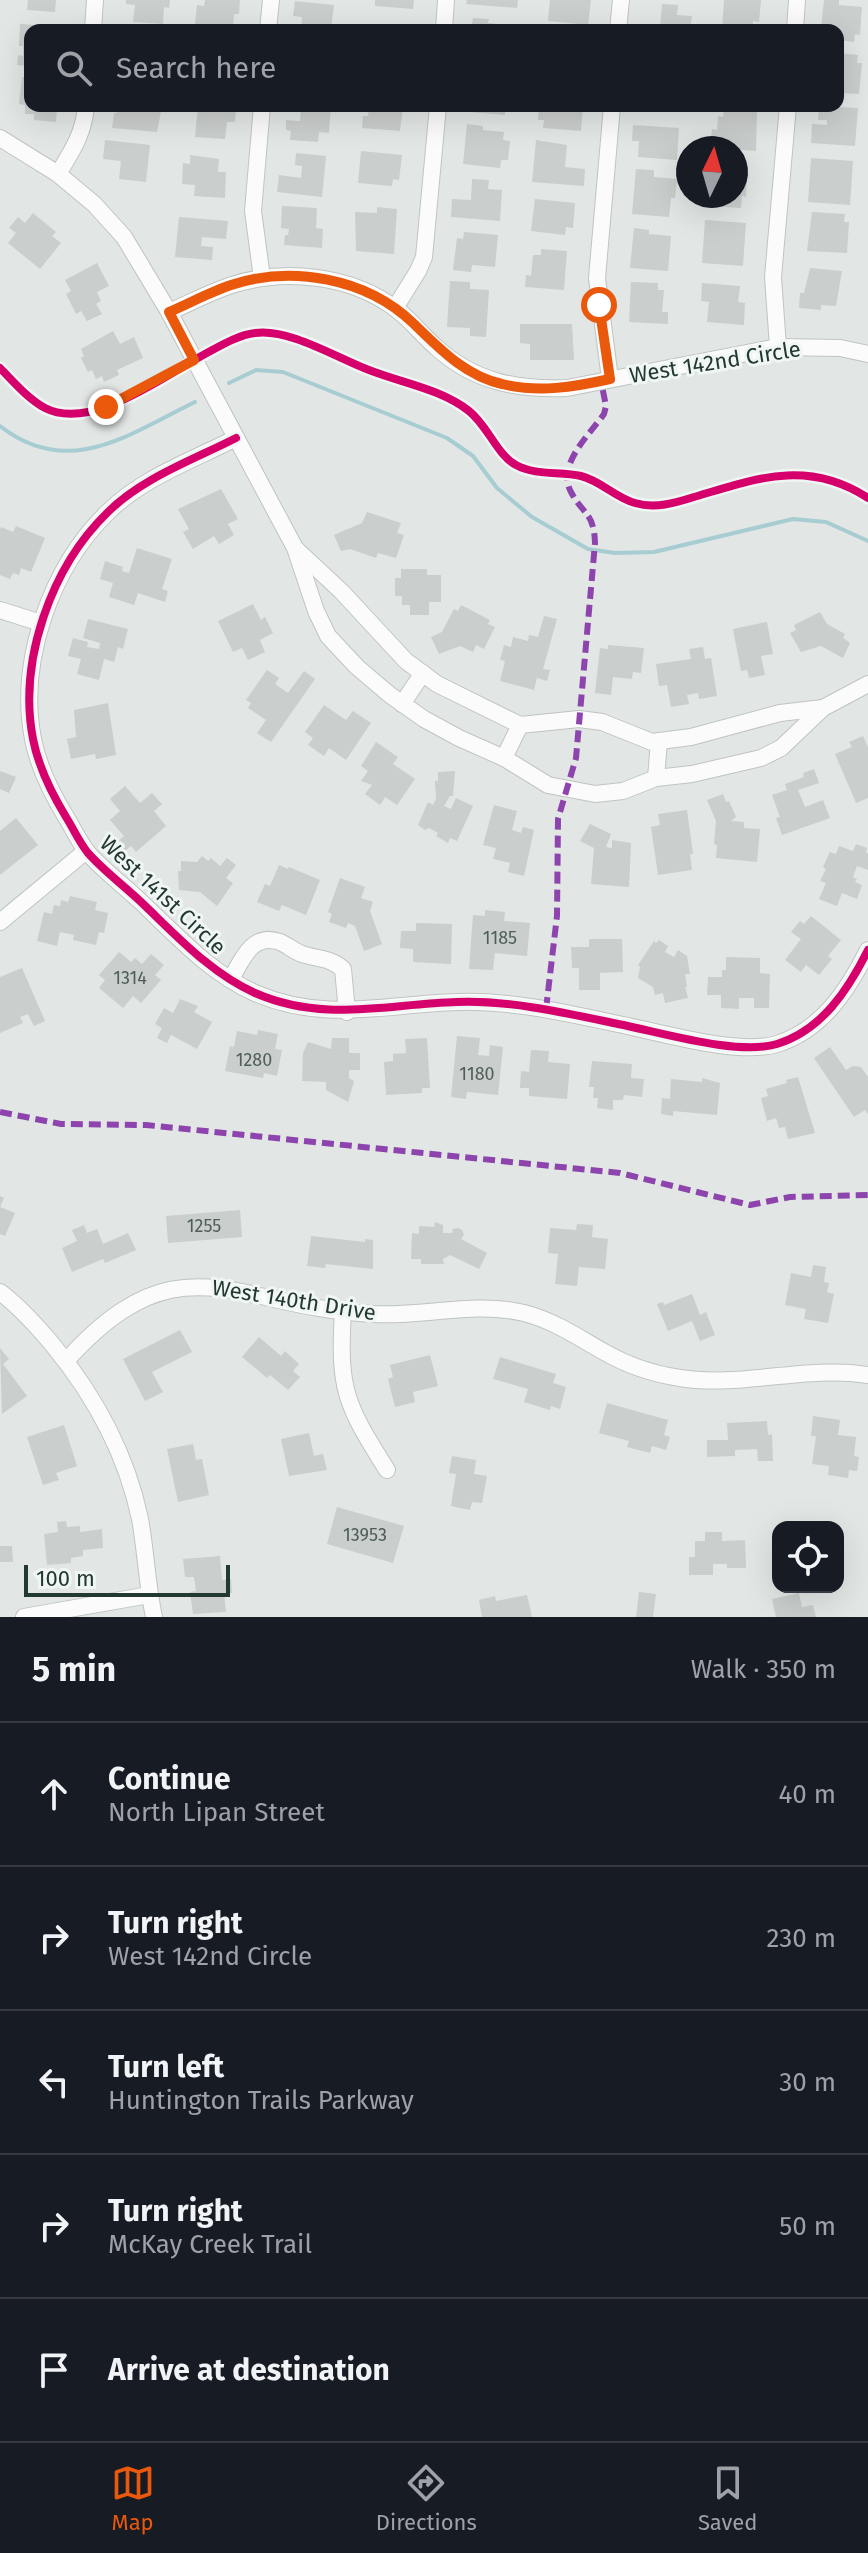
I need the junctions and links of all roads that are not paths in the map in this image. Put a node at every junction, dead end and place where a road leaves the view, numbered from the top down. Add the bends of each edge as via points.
1 (95, 0) edge
2 (271, 0) edge
3 (446, 0) edge
4 (621, 0) edge
5 (797, 0) edge
6 (93, 24) edge
7 (269, 24) edge
8 (444, 24) edge
9 (619, 24) edge
10 (795, 24) edge
11 (86, 112) edge
12 (261, 112) edge
13 (437, 112) edge
14 (611, 112) edge
15 (787, 112) edge
16 (0, 138) edge
17 (58, 174) junction
18 (262, 278) junction
19 (395, 308) junction
20 (169, 312) junction
21 (778, 347) junction
22 (868, 354) edge
23 (610, 379) junction
24 (236, 438) junction
25 (295, 548) junction
26 (0, 610) edge
27 (41, 623) junction
28 (423, 673) junction
29 (868, 684) edge
30 (402, 704) junction
31 (823, 708) junction
32 (520, 725) junction
33 (659, 741) junction
34 (504, 758) junction
35 (656, 778) junction
36 (86, 851) junction
37 (0, 922) edge
38 (868, 950) edge
39 (231, 979) junction
40 (347, 1012) junction
41 (0, 1292) edge
42 (343, 1312) junction
43 (66, 1361) junction
44 (868, 1375) edge
45 (387, 1470) dead end
46 (149, 1595) junction
47 (24, 1617) edge
48 (154, 1617) edge

1 - 6 street
2 - 7 street
3 - 8 street
4 - 9 street
5 - 10 street
11 - 17 street via 79,139
12 - 18 street via 253,211
13 - 19 street via 424,257
14 - 23 street via 597,278
15 - 21 street via 773,277
16 - 17 street
17 - 20 street via 124,237
18 - 19 street, West 142nd Circle via 338,282
18 - 20 street, West 142nd Circle
19 - 23 street, West 142nd Circle via 437,348 499,384 567,388
20 - 24 street
21 - 22 street, West 142nd Circle
21 - 23 street, West 142nd Circle
24 - 25 street
24 - 27 street, West 141st Circle via 144,485 108,512 75,552
25 - 28 street
25 - 30 street via 328,636
26 - 27 street
27 - 36 street, West 141st Circle via 30,675 33,739 53,795
28 - 30 street
28 - 32 street
29 - 31 street
30 - 34 street
31 - 33 street
31 - 35 street via 781,748 761,758
32 - 33 street via 579,719
32 - 34 street
33 - 35 street
34 - 35 street via 548,785 595,794 623,791
36 - 37 street
36 - 39 street, West 141st Circle
38 - 40 street, West 141st Circle via 829,1011 776,1045 738,1048 546,1009 459,1002
39 - 40 street, West 141st Circle via 291,1005
39 - 40 street via 251,946 259,940 279,942 343,969
41 - 43 street
42 - 43 street, West 140th Drive via 225,1288 183,1286 134,1302
42 - 44 street, West 140th Drive via 521,1312 561,1326 631,1366 684,1379 816,1371
42 - 45 street via 340,1358 349,1404
43 - 46 street via 117,1444 141,1523
46 - 47 street
46 - 48 street

